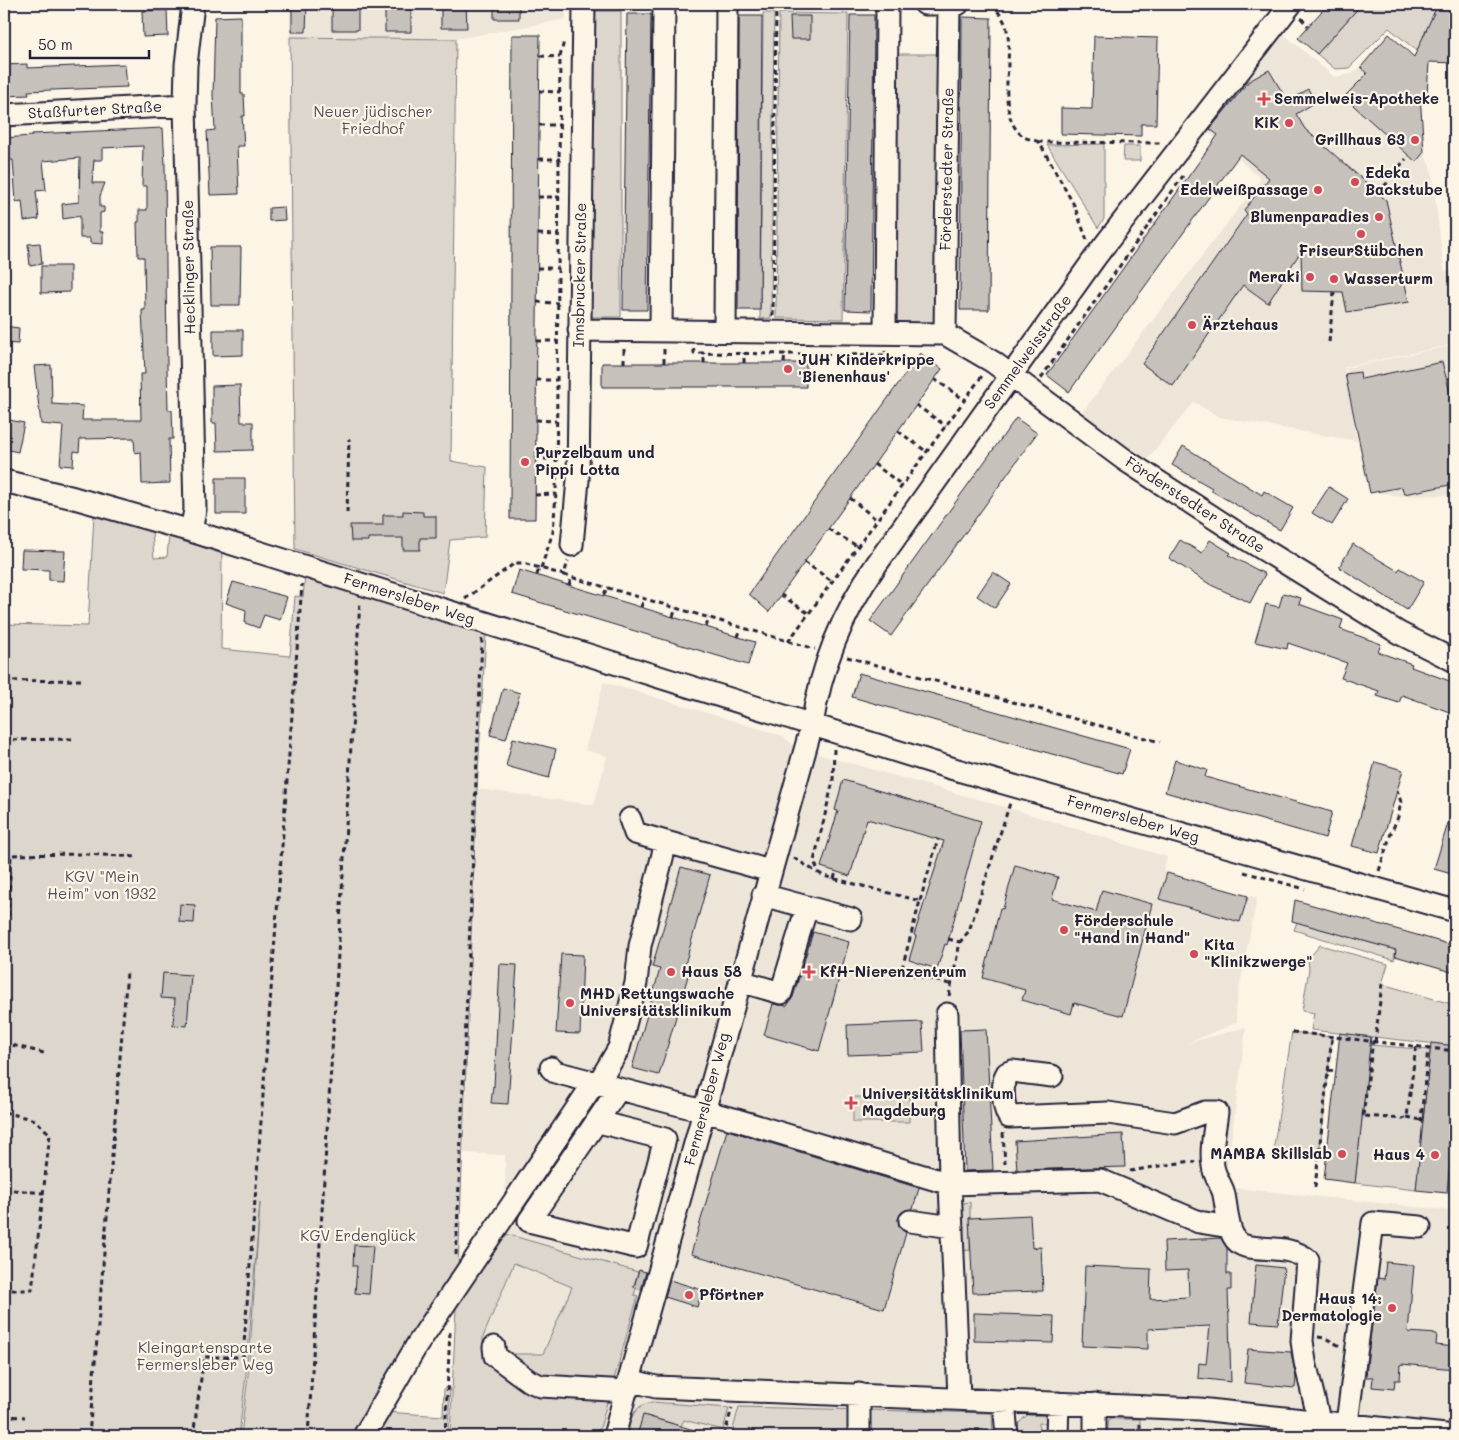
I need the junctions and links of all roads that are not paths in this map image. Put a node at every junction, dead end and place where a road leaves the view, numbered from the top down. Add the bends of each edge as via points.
1 (193, 4) edge
2 (727, 4) edge
3 (887, 4) edge
4 (925, 4) edge
5 (949, 4) edge
6 (958, 4) edge
7 (584, 5) edge
8 (660, 6) edge
9 (1295, 11) edge
10 (185, 105) junction
11 (4, 115) edge
12 (579, 330) junction
13 (661, 330) junction
14 (725, 331) junction
15 (885, 333) junction
16 (946, 334) junction
17 (1011, 375) junction
18 (4, 481) edge
19 (191, 531) junction
20 (572, 545) road end
21 (1455, 660) edge
22 (812, 725) junction
23 (630, 819) dead end
24 (666, 842) junction
25 (770, 871) junction
26 (763, 895) junction
27 (807, 907) junction
28 (1455, 910) edge
29 (851, 919) dead end
30 (740, 981) junction
31 (947, 1014) road end
32 (551, 1068) dead end
33 (1052, 1076) dead end
34 (596, 1084) junction
35 (618, 1090) junction
36 (704, 1111) junction
37 (599, 1122) junction
38 (950, 1184) junction
39 (910, 1220) dead end
40 (952, 1227) junction
41 (1230, 1227) junction
42 (1420, 1227) dead end
43 (494, 1347) dead end
44 (628, 1385) junction
45 (859, 1394) junction
46 (959, 1398) junction
47 (1004, 1401) junction
48 (1058, 1403) junction
49 (1095, 1404) junction
50 (1347, 1423) junction
51 (1308, 1425) edge
52 (1000, 1433) edge
53 (1432, 1435) edge
54 (364, 1436) edge
55 (614, 1436) edge
56 (859, 1436) edge
57 (1057, 1436) edge
58 (1095, 1436) edge
59 (1455, 1436) edge

1 - 10 street, Hecklinger Straße
2 - 14 street
3 - 15 street
4 - 5 street
5 - 6 street
5 - 16 street, Förderstedter Straße
7 - 12 street, Innsbrucker Straße
8 - 13 street
9 - 17 street, Semmelweisstraße via 1184,143 1097,255
10 - 11 street, Staßfurter Straße
10 - 19 street, Hecklinger Straße via 195,510
12 - 13 street, Förderstedter Straße
12 - 20 street, Innsbrucker Straße via 578,480
13 - 14 street, Förderstedter Straße
14 - 15 street, Förderstedter Straße
15 - 16 street, Förderstedter Straße
16 - 17 street, Förderstedter Straße
17 - 21 street, Förderstedter Straße via 1125,460 1238,533 1399,633
17 - 22 street, Semmelweisstraße via 865,580 845,615 829,652
18 - 19 street, Fermersleber Weg
19 - 22 street, Fermersleber Weg
22 - 25 street, Fermersleber Weg
22 - 28 street, Fermersleber Weg
23 - 24 street via 635,833
24 - 25 street
24 - 34 street via 640,946 636,987 619,1048
25 - 26 street, Fermersleber Weg
26 - 27 street
26 - 30 street, Fermersleber Weg
27 - 29 street
27 - 30 street via 781,993
30 - 36 street, Fermersleber Weg
31 - 38 street
32 - 34 street
33 - 41 street via 1007,1073 1004,1080 1009,1117 1108,1113 1175,1123 1205,1112 1217,1112 1212,1160
34 - 35 street
34 - 54 street via 444,1304
35 - 36 street
35 - 37 street
36 - 38 street
36 - 44 street, Fermersleber Weg
37 - 37 street via 530,1221 636,1247 665,1140
38 - 40 street
38 - 41 street via 1100,1180 1199,1222
39 - 40 street
40 - 46 street
41 - 51 street via 1244,1246 1289,1251 1308,1260 1303,1335
42 - 50 street via 1373,1223
43 - 44 street via 495,1356 541,1386
44 - 45 street
44 - 55 street, Fermersleber Weg
45 - 46 street
45 - 56 street
46 - 47 street
47 - 48 street
47 - 52 street
48 - 49 street
48 - 57 street
49 - 51 street via 1199,1409
49 - 58 street
50 - 51 street
50 - 53 street
53 - 59 street

